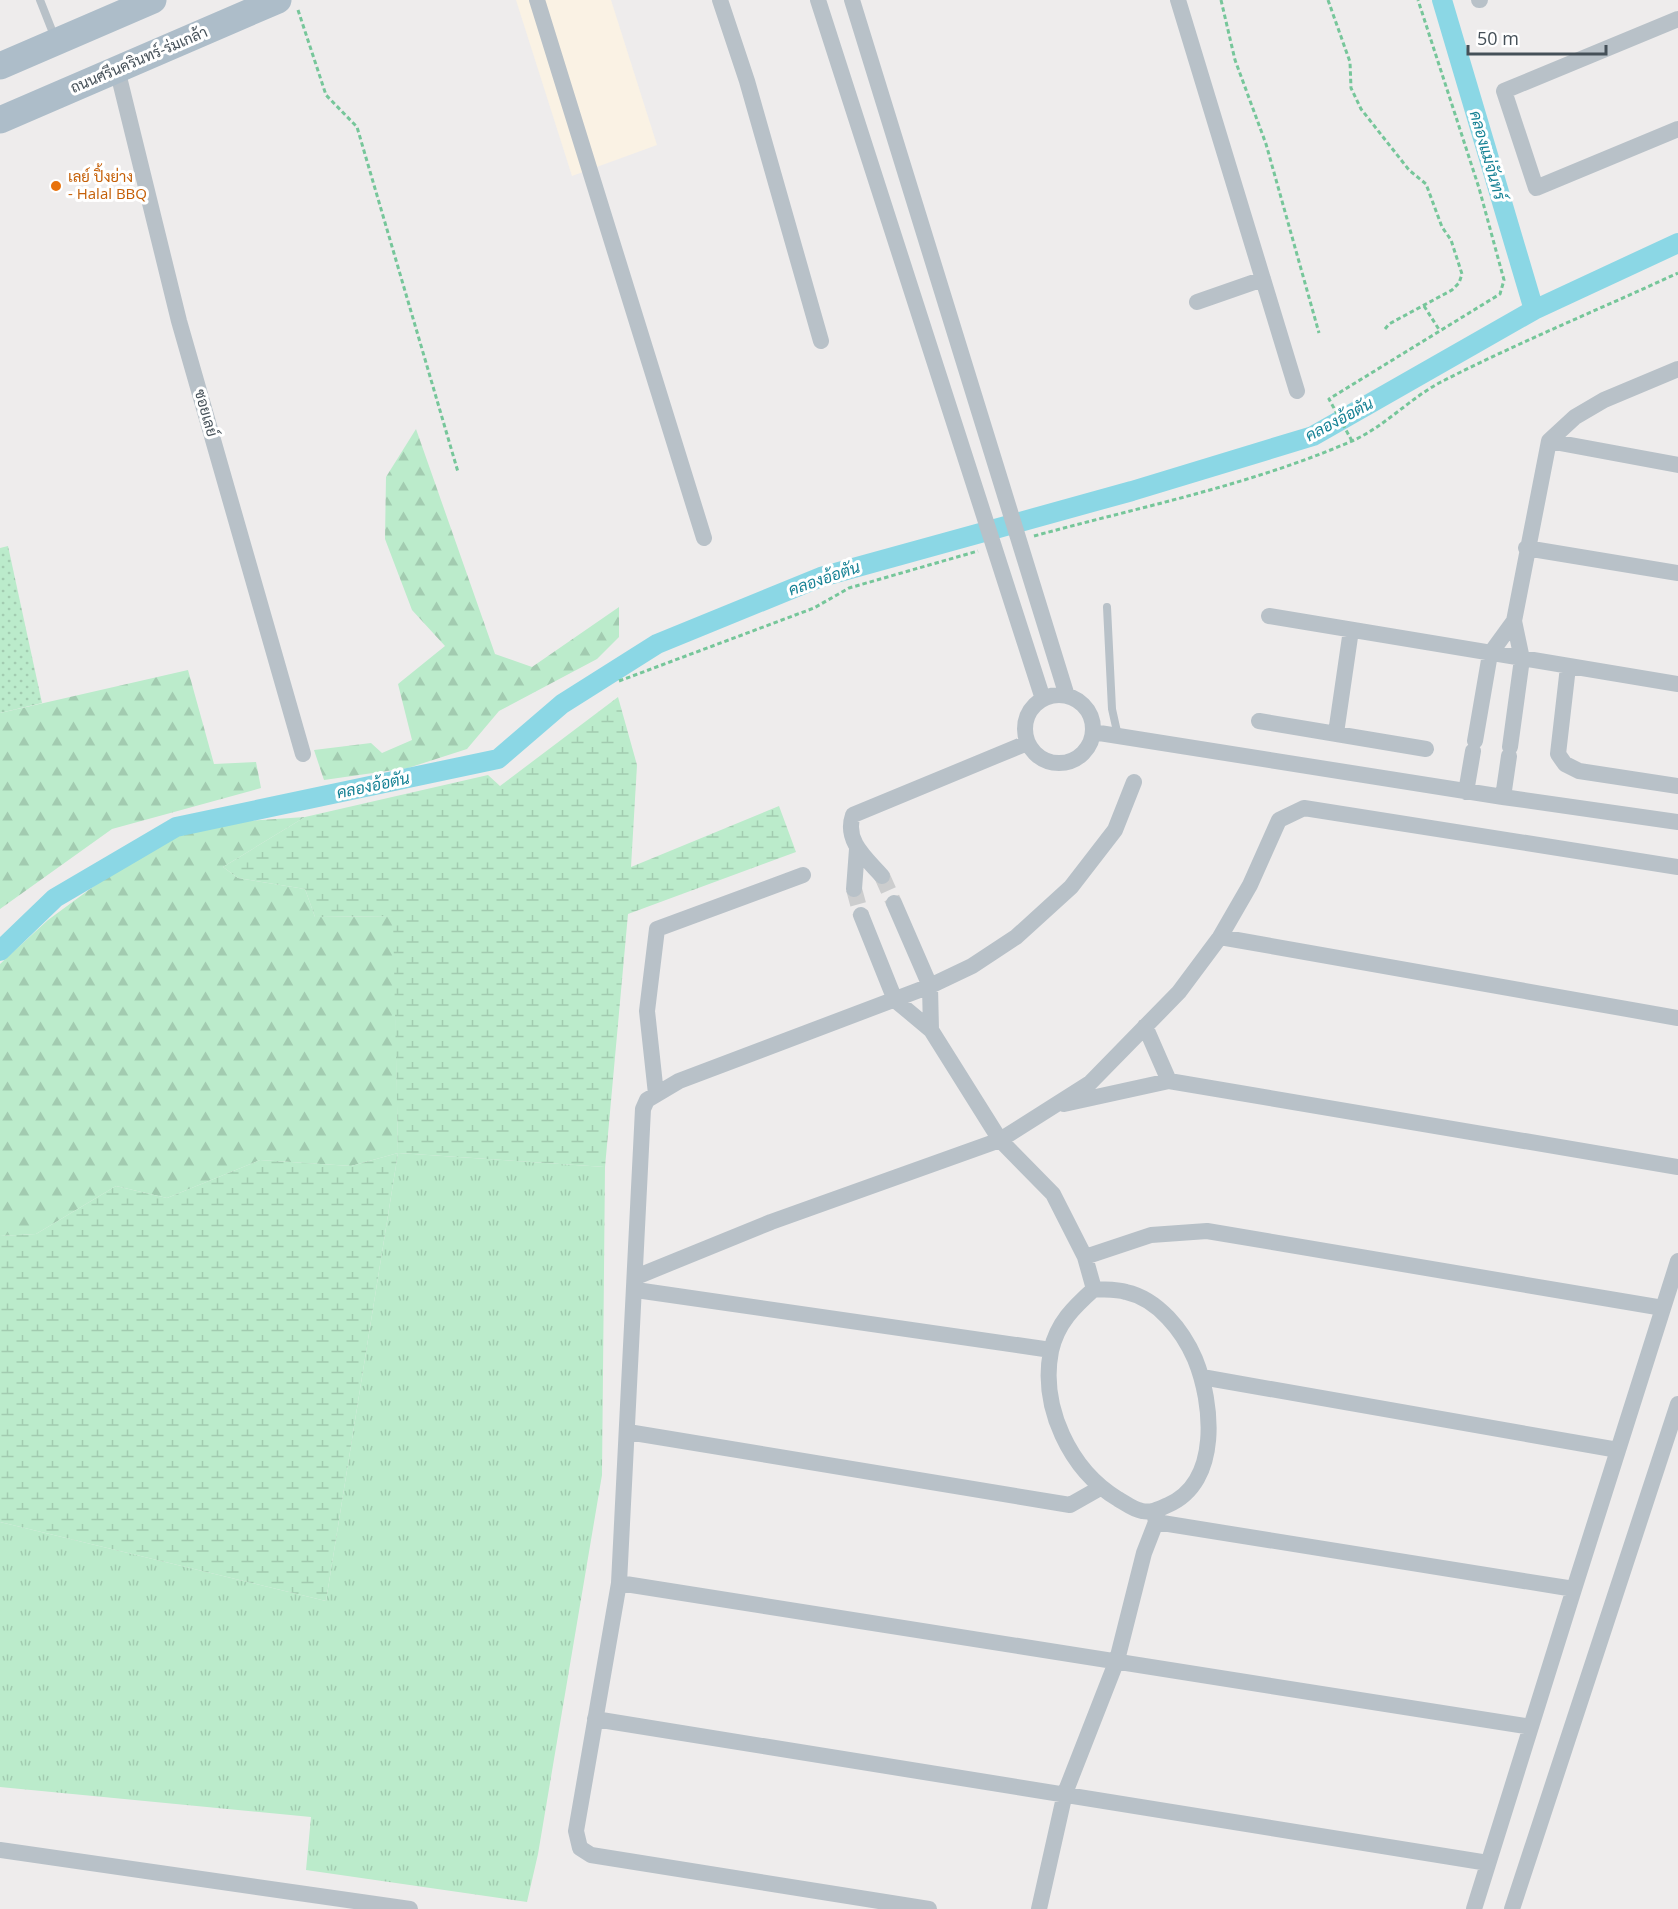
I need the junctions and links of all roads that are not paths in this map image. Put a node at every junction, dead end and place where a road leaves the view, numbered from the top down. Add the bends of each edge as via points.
1 (40, 0) edge
2 (153, 0) edge
3 (278, 0) edge
4 (537, 0) edge
5 (818, 0) edge
6 (852, 0) edge
7 (1178, 0) edge
8 (725, 1) edge
9 (1678, 20) edge
10 (57, 42) junction
11 (0, 66) edge
12 (117, 69) junction
13 (0, 120) edge
14 (1678, 129) edge
15 (1263, 279) junction
16 (1197, 302) dead end
17 (821, 341) dead end
18 (1678, 369) edge
19 (1297, 391) dead end
20 (1549, 441) junction
21 (1678, 465) edge
22 (704, 538) dead end
23 (1526, 548) junction
24 (1678, 573) edge
25 (1107, 607) dead end
26 (1269, 616) dead end
27 (1514, 621) junction
28 (1351, 630) junction
29 (1490, 654) junction
30 (1522, 659) junction
31 (1568, 667) junction
32 (1678, 684) edge
33 (1067, 696) junction
34 (1043, 699) junction
35 (1259, 721) dead end
36 (1093, 732) junction
37 (1336, 733) junction
38 (1118, 736) junction
39 (1027, 743) junction
40 (1426, 749) dead end
41 (303, 754) dead end
42 (1134, 782) dead end
43 (1678, 786) edge
44 (1466, 792) junction
45 (1503, 797) junction
46 (1678, 822) edge
47 (857, 849) junction
48 (1678, 867) edge
49 (803, 875) dead end
50 (882, 876) tunnel mouth
51 (854, 889) tunnel mouth
52 (894, 903) tunnel mouth
53 (861, 915) tunnel mouth
54 (1220, 937) junction
55 (930, 986) junction
56 (895, 1000) junction
57 (1678, 1018) edge
58 (1145, 1026) junction
59 (932, 1030) junction
60 (1169, 1082) junction
61 (656, 1094) junction
62 (1051, 1107) junction
63 (1000, 1140) junction
64 (1678, 1167) edge
65 (1085, 1257) junction
66 (1678, 1261) edge
67 (636, 1284) junction
68 (1094, 1289) junction
69 (1663, 1308) junction
70 (1051, 1350) junction
71 (1202, 1377) junction
72 (1677, 1413) edge
73 (628, 1432) junction
74 (1618, 1449) junction
75 (1100, 1488) junction
76 (1155, 1517) junction
77 (619, 1583) junction
78 (1574, 1589) junction
79 (1117, 1660) junction
80 (595, 1719) junction
81 (1531, 1727) junction
82 (1065, 1793) junction
83 (0, 1850) edge
84 (1488, 1863) junction
85 (410, 1909) edge
86 (929, 1909) edge
87 (1039, 1909) edge
88 (1474, 1909) edge
89 (1512, 1909) edge

1 - 10 lane
2 - 10 main road
3 - 12 main road, ถนนศรีนครินทร์-ร่มเกล้า
4 - 22 street
5 - 34 street
6 - 33 street
7 - 15 street
8 - 17 street
9 - 14 street via 1504,91 1536,188
10 - 11 main road
12 - 13 main road, ถนนศรีนครินทร์-ร่มเกล้า
12 - 41 street, ซอยเลย์ via 179,321
15 - 16 street
15 - 19 street
18 - 20 street via 1604,400 1575,417
20 - 21 street
20 - 23 street
23 - 24 street
23 - 27 street
25 - 38 lane via 1112,709
26 - 28 street
27 - 29 street
27 - 30 street
28 - 29 street
28 - 37 street
29 - 30 street
29 - 44 street
30 - 31 street
30 - 45 street
31 - 32 street
31 - 43 street via 1558,754 1565,764 1579,771
33 - 34 street
33 - 36 street via 1087,709
34 - 39 street via 1025,723
35 - 37 street
36 - 38 street
36 - 39 street via 1089,747 1078,758 1064,763 1049,762 1036,755
37 - 40 street
38 - 44 street
39 - 47 street via 853,815 849,832
42 - 55 street via 1115,830 1071,887 1016,938 972,966
44 - 45 street
45 - 46 street
47 - 50 street
47 - 51 street
48 - 54 street via 1304,808 1279,820 1250,885
49 - 61 street via 657,929 647,1011
52 - 55 street
53 - 56 street
54 - 57 street
54 - 58 street via 1179,992
55 - 56 street
55 - 59 street
56 - 59 street
56 - 61 street via 679,1081
58 - 60 street
58 - 62 street via 1090,1083
59 - 63 street
60 - 62 street
60 - 64 street
61 - 67 street via 643,1109
62 - 63 street
63 - 65 street via 1053,1194
63 - 67 street via 771,1222
65 - 68 street
65 - 69 street via 1151,1235 1207,1231
66 - 69 street
67 - 70 street
67 - 73 street
68 - 70 street via 1065,1316
68 - 71 street via 1127,1292 1162,1311 1186,1338
69 - 74 street
70 - 75 street via 1048,1385 1057,1421 1074,1459
71 - 74 street
71 - 76 street via 1209,1413 1206,1457 1183,1499
72 - 89 street
73 - 75 street via 1070,1505
73 - 77 street
74 - 78 street
75 - 76 street
76 - 78 street
76 - 79 street
77 - 79 street
77 - 80 street
78 - 81 street
79 - 81 street
79 - 82 street
80 - 82 street
80 - 86 street via 576,1831 580,1848 591,1855
81 - 84 street
82 - 84 street
82 - 87 street
83 - 85 street
84 - 88 street

